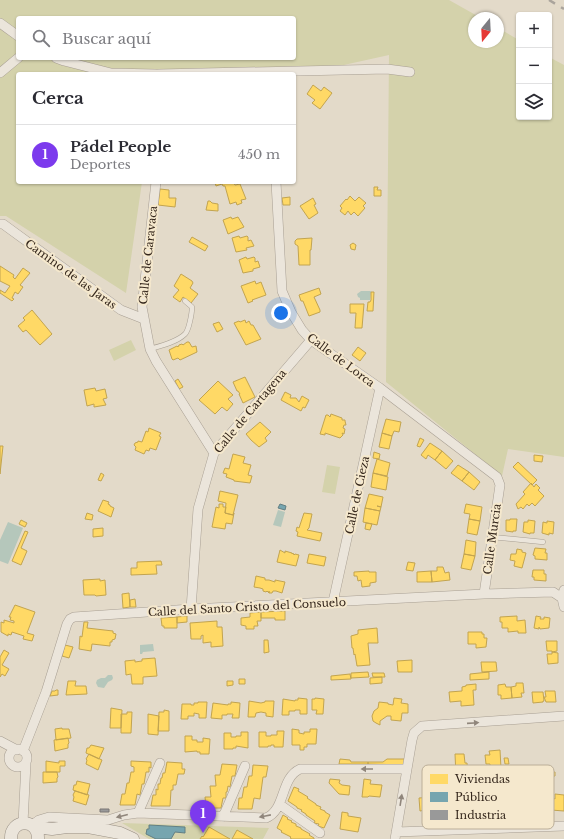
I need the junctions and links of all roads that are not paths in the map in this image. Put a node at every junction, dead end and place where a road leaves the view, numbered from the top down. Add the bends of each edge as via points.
1 (0, 23) edge
2 (16, 35) edge
3 (16, 60) edge
4 (60, 60) edge
5 (0, 72) edge
6 (111, 72) edge
7 (296, 72) edge
8 (410, 72) dead end
9 (156, 184) edge
10 (276, 184) edge
11 (0, 224) edge
12 (185, 301) dead end
13 (144, 319) junction
14 (311, 340) junction
15 (150, 349) junction
16 (380, 388) junction
17 (214, 453) junction
18 (500, 484) joint
19 (492, 537) junction
20 (543, 542) dead end
21 (484, 594) junction
22 (563, 594) edge
23 (333, 602) junction
24 (564, 608) edge
25 (192, 609) junction
26 (564, 716) edge
27 (0, 741) edge
28 (0, 747) edge
29 (20, 750) junction
30 (12, 763) junction
31 (160, 763) dead end
32 (26, 764) junction
33 (245, 766) dead end
34 (406, 769) junction
35 (24, 788) junction
36 (279, 804) junction
37 (138, 813) junction
38 (223, 817) junction
39 (564, 826) edge
40 (554, 827) edge
41 (508, 829) edge
42 (33, 830) edge
43 (320, 833) dead end
44 (396, 835) edge
45 (10, 839) edge
46 (133, 839) edge

1 - 2 street
3 - 5 street
4 - 6 street
7 - 8 street via 387,69
9 - 13 street, Calle de Caravaca via 142,307
10 - 14 street, Calle de Lorca via 282,291 291,312
11 - 13 street, Camino de las Jaras via 120,310
12 - 15 lane via 192,307 186,333
13 - 15 street, Calle de Caravaca
14 - 16 street, Calle de Lorca
14 - 17 street, Calle de Cartagena
15 - 17 street, Calle de Caravaca
16 - 18 street, Calle de Lorca via 497,477
16 - 23 street, Calle de Cieza
17 - 25 street, Calle de Cartagena via 198,509
18 - 19 street, Calle Murcia
19 - 20 lane
19 - 21 street, Calle Murcia
21 - 22 street, Calle del Santo Cristo del Consuelo
21 - 23 street, Calle del Santo Cristo del Consuelo
22 - 24 street
23 - 25 street, Calle del Santo Cristo del Consuelo
25 - 29 street, Calle del Santo Cristo del Consuelo via 70,619 46,692
34 -> 26 street via 414,733 422,726
27 - 29 street
28 - 30 street
29 - 30 street via 11,753
29 - 32 street via 27,756
30 - 32 street via 19,767
30 - 35 street
31 - 37 street
32 - 35 street
33 - 38 street
34 -> 36 street via 300,768 290,777
44 -> 34 street
35 - 42 street
36 -> 38 street via 272,816 266,818
36 - 43 street
37 - 38 street
37 -> 42 street via 108,820 49,817 39,820
39 - 40 street
41 - 44 street
42 - 45 main road via 15,826
42 - 46 main road via 88,827 120,833

